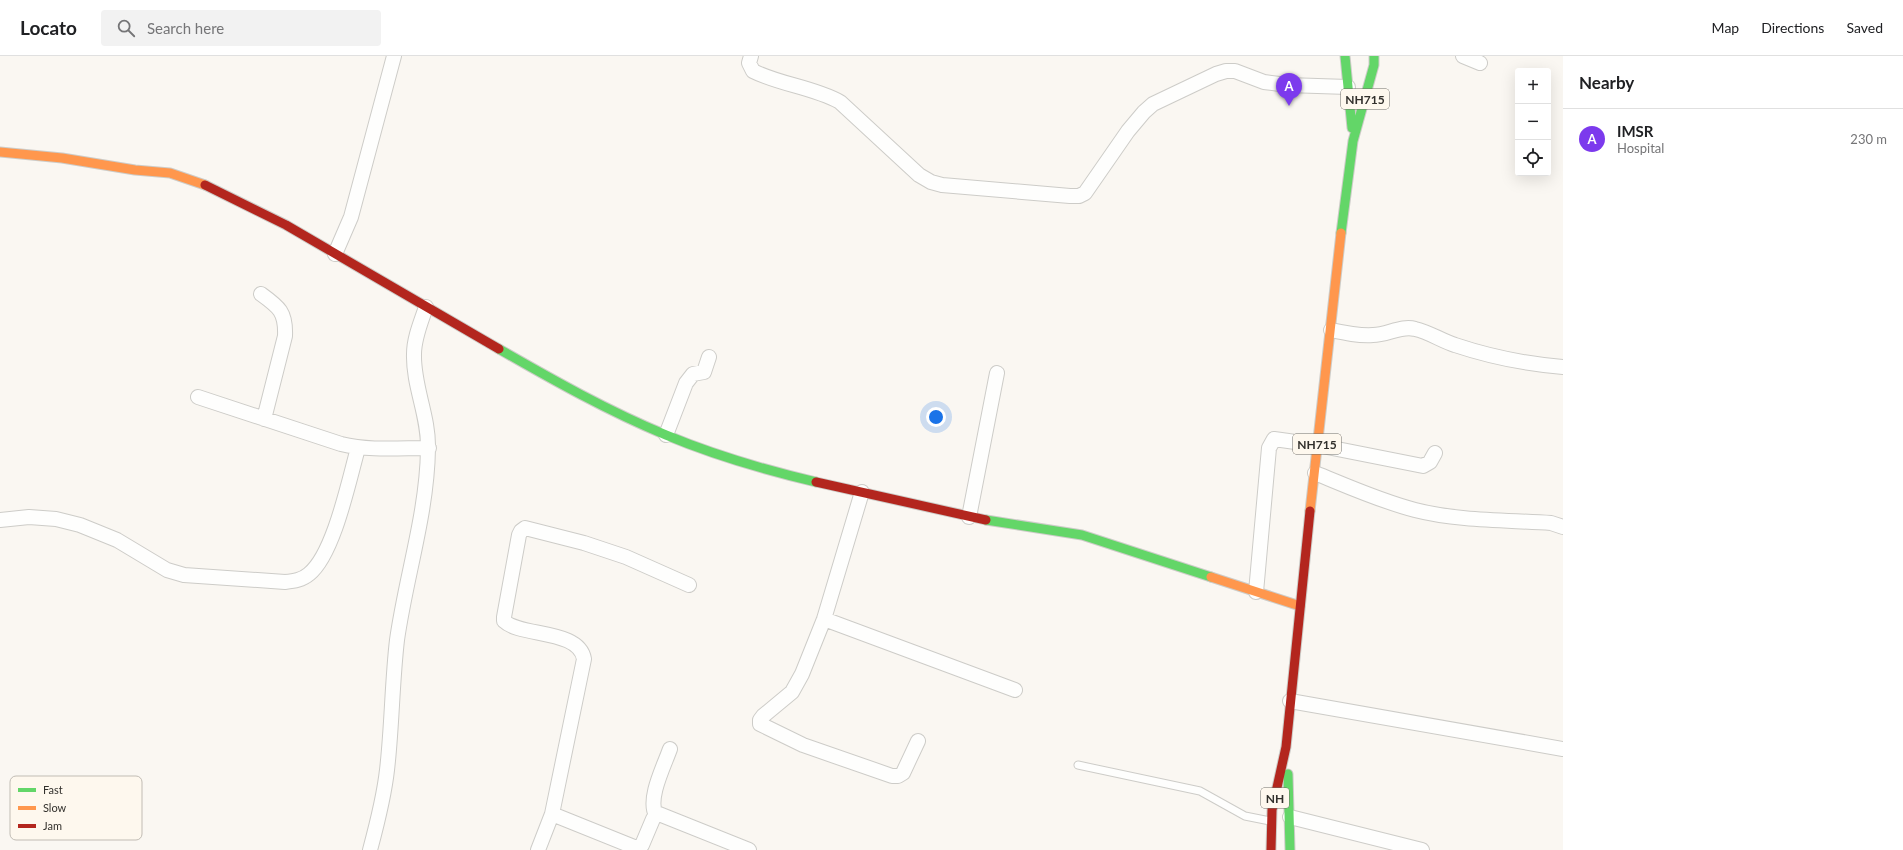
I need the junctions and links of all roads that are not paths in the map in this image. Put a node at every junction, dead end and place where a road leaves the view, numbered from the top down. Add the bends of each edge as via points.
1 (394, 56) edge
2 (751, 56) edge
3 (1345, 56) edge
4 (1374, 56) edge
5 (1463, 56) edge
6 (1480, 63) dead end
7 (1348, 87) junction
8 (1353, 141) junction
9 (0, 152) edge
10 (335, 254) junction
11 (261, 294) dead end
12 (426, 307) junction
13 (1331, 330) junction
14 (709, 357) dead end
15 (1563, 367) edge
16 (996, 373) dead end
17 (198, 397) dead end
18 (264, 419) junction
19 (666, 435) junction
20 (1317, 445) junction
21 (358, 448) junction
22 (429, 448) junction
23 (1435, 453) dead end
24 (1314, 473) junction
25 (862, 492) junction
26 (969, 516) junction
27 (0, 520) edge
28 (1563, 527) edge
29 (689, 585) dead end
30 (1256, 592) junction
31 (1300, 606) junction
32 (824, 620) junction
33 (1015, 690) dead end
34 (1290, 700) junction
35 (918, 741) dead end
36 (1286, 747) junction
37 (670, 749) dead end
38 (1563, 749) edge
39 (1078, 764) dead end
40 (552, 814) junction
41 (656, 815) junction
42 (1290, 817) junction
43 (1272, 822) junction
44 (745, 849) edge
45 (370, 850) edge
46 (538, 850) edge
47 (1271, 850) edge
48 (1290, 850) edge
49 (1422, 850) edge

1 - 10 street via 351,217
2 - 7 street via 749,63 753,71 840,102 919,175 931,182 1070,196 1085,193 1128,131 1153,104 1216,74 1235,71 1264,82
3 - 7 main road, NH715
4 - 8 main road, NH715 via 1374,65
5 - 6 street
7 - 8 main road, NH715
8 - 13 main road, NH715 via 1344,201
9 - 10 main road via 170,173 197,181 242,202
10 - 12 main road
11 - 18 street via 276,304 283,313 285,325 285,336
12 - 19 main road via 610,409
12 - 22 street via 416,340 414,365 425,414
13 - 15 street via 1372,336 1415,328 1448,343 1503,359
13 - 20 main road, NH715
14 - 19 street via 704,372 693,374 686,383
16 - 26 street
17 - 18 street
18 - 21 street
19 - 25 main road via 796,478
20 - 23 street via 1423,466 1430,462
20 - 24 main road, NH715
20 - 30 street via 1278,438 1271,442
21 - 22 street
21 - 27 street via 338,520 327,548 315,568 298,580 278,582 184,575 167,570 117,540 80,525 56,519 28,517
22 - 45 street via 419,529 397,640 387,771
24 - 28 street via 1373,497 1415,510 1551,523
24 - 31 main road, NH715
25 - 26 main road
25 - 32 street
26 - 30 main road via 1082,535
29 - 40 street via 633,560 584,543 525,528 521,531 504,621 512,626 574,644 583,651 584,659
30 - 31 main road
31 - 34 main road, NH715
32 - 33 street
32 - 35 street via 797,685 763,716 760,724 803,744 892,776 903,773
34 - 36 main road, NH715
34 - 38 street
36 - 42 main road, NH
36 - 43 main road, NH via 1272,810
37 - 41 street via 653,800
39 - 43 lane via 1200,791 1245,816
40 - 41 street via 634,847 642,845
40 - 46 street
41 - 44 street via 663,815
42 - 48 main road, NH
42 - 49 street
43 - 47 main road, NH

